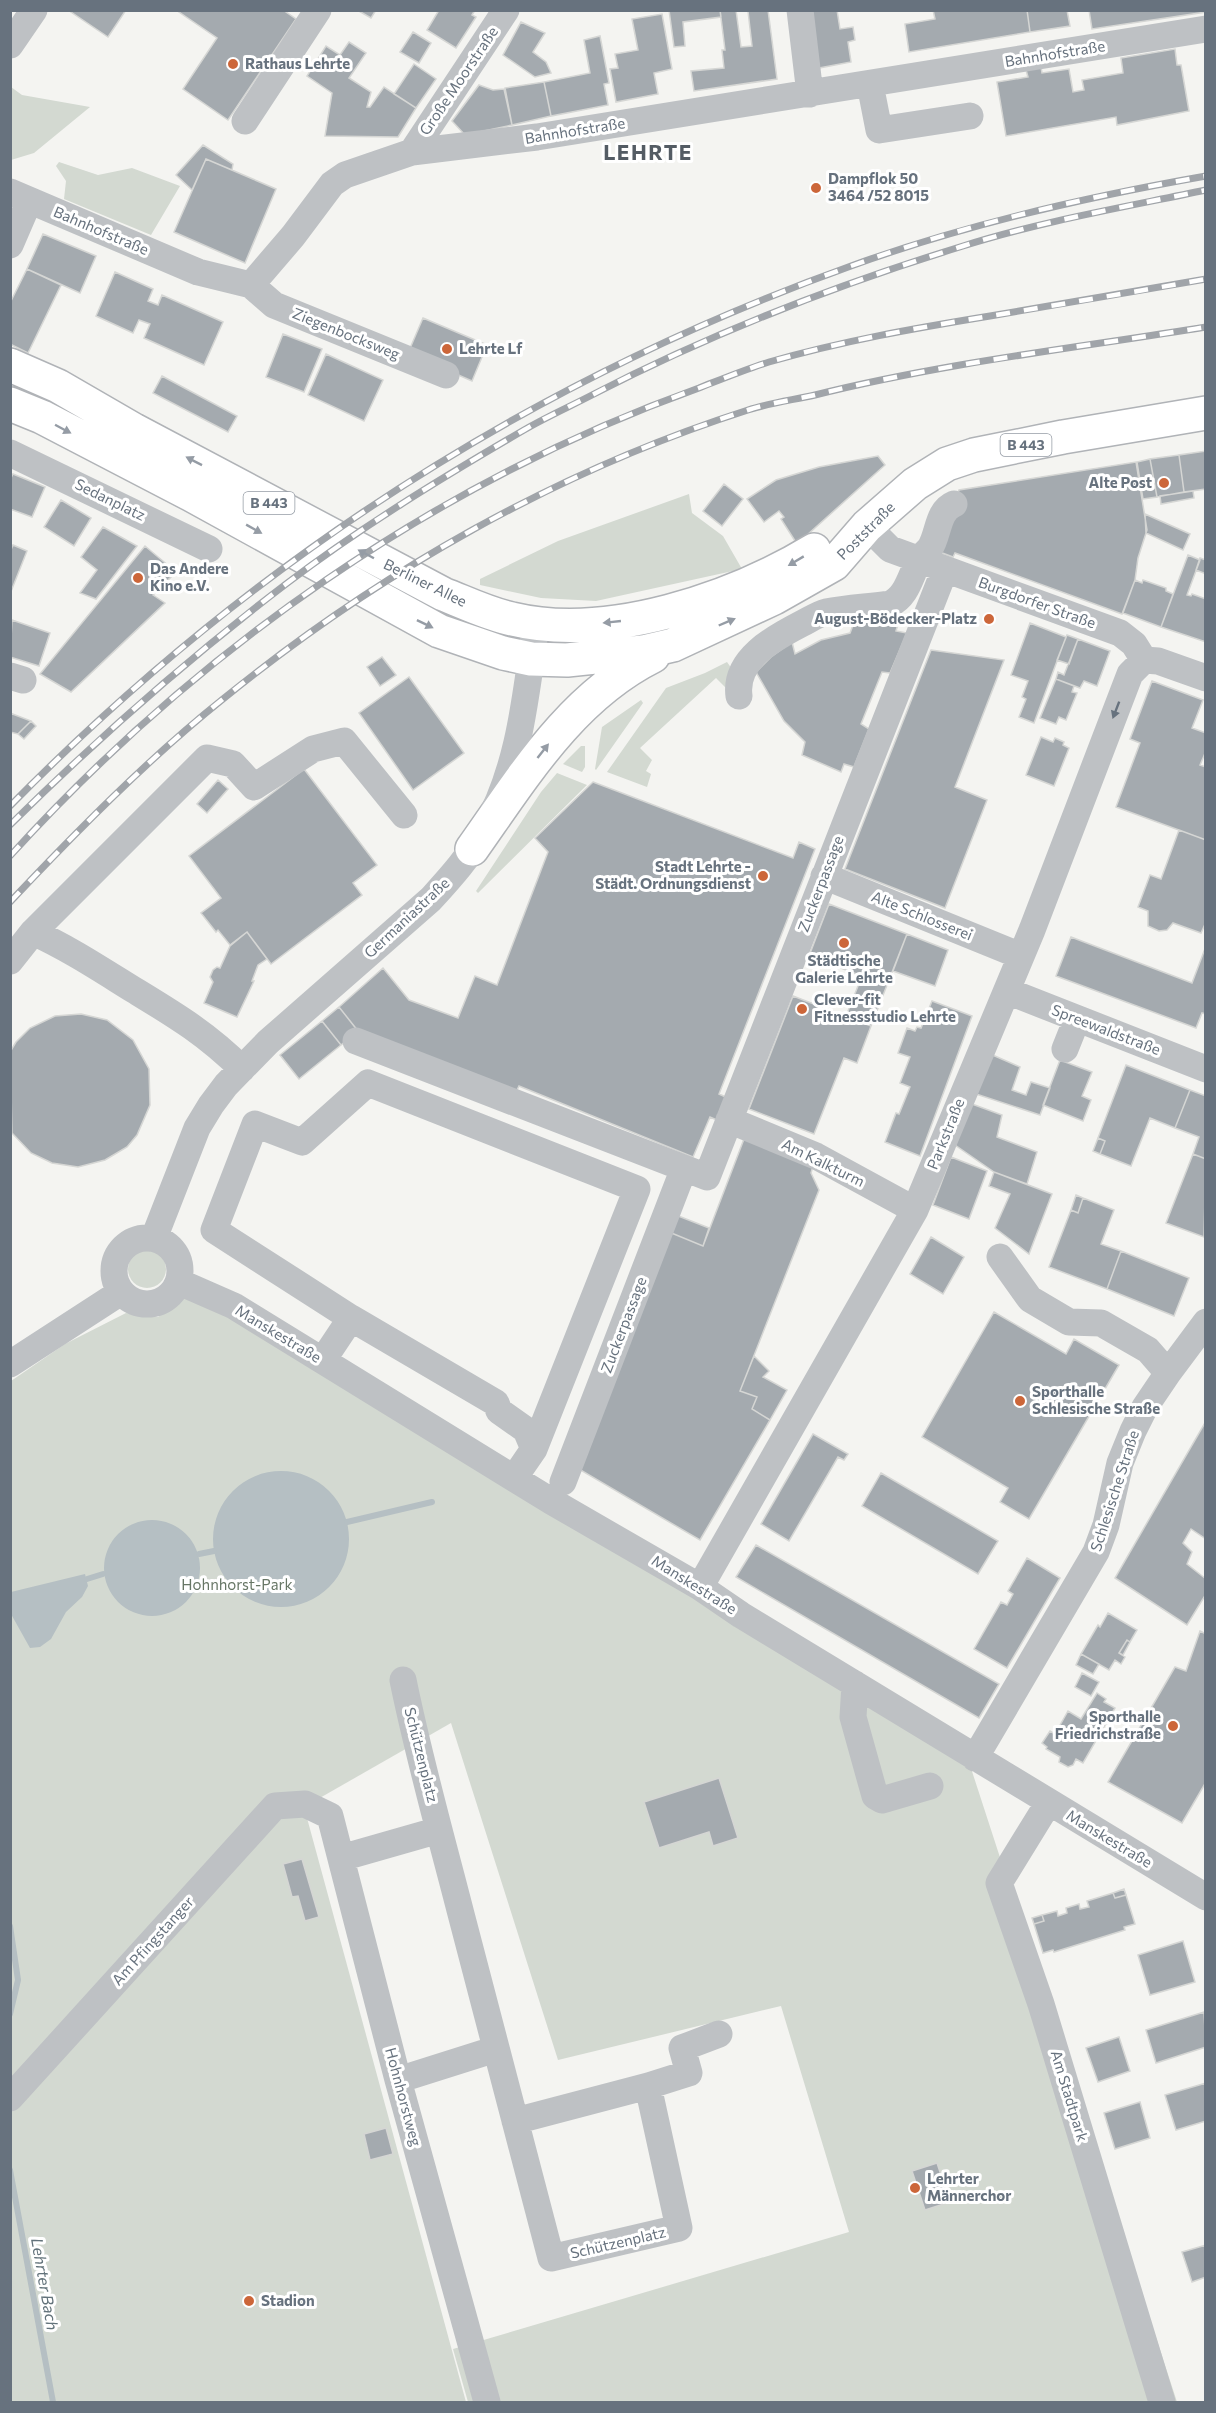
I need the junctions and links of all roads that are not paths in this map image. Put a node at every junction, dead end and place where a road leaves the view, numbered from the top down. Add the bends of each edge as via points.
1 (34, 10) edge
2 (318, 10) edge
3 (507, 10) edge
4 (800, 10) edge
5 (1206, 29) edge
6 (10, 45) edge
7 (870, 84) junction
8 (810, 94) junction
9 (970, 116) dead end
10 (245, 121) dead end
11 (412, 152) junction
12 (20, 196) edge
13 (10, 245) edge
14 (251, 285) junction
15 (10, 365) edge
16 (446, 375) dead end
17 (10, 404) edge
18 (1206, 413) edge
19 (10, 453) edge
20 (954, 504) dead end
21 (867, 526) junction
22 (210, 549) dead end
23 (919, 560) junction
24 (945, 569) junction
25 (536, 623) junction
26 (673, 645) junction
27 (531, 659) junction
28 (1144, 660) junction
29 (1206, 678) edge
30 (739, 696) dead end
31 (404, 815) dead end
32 (472, 849) junction
33 (824, 876) junction
34 (33, 932) junction
35 (1021, 956) junction
36 (10, 961) edge
37 (1007, 991) junction
38 (1077, 1019) junction
39 (356, 1041) dead end
40 (1065, 1049) dead end
41 (242, 1069) junction
42 (1206, 1069) edge
43 (729, 1120) junction
44 (684, 1168) junction
45 (915, 1210) junction
46 (154, 1238) junction
47 (1000, 1257) dead end
48 (179, 1281) junction
49 (121, 1292) junction
50 (351, 1318) junction
51 (1206, 1322) edge
52 (323, 1360) junction
53 (10, 1364) edge
54 (1168, 1373) junction
55 (534, 1449) junction
56 (514, 1478) junction
57 (563, 1482) dead end
58 (700, 1587) junction
59 (403, 1680) dead end
60 (855, 1684) junction
61 (975, 1758) junction
62 (930, 1786) dead end
63 (1048, 1802) junction
64 (305, 1804) joint
65 (439, 1830) junction
66 (341, 1858) junction
67 (1205, 1894) edge
68 (719, 2034) dead end
69 (496, 2049) junction
70 (407, 2076) junction
71 (648, 2086) junction
72 (10, 2098) edge
73 (515, 2121) junction
74 (487, 2403) edge
75 (1162, 2403) edge

1 - 6 street
2 - 10 street
3 - 11 street, Große Moorstraße
4 - 8 street
5 - 7 street, Bahnhofstraße
7 - 8 street, Bahnhofstraße
7 - 9 street via 879,130
8 - 11 street, Bahnhofstraße via 538,147
11 - 14 street, Bahnhofstraße via 345,175 332,184
12 - 13 street
12 - 14 street, Bahnhofstraße via 198,272
14 - 16 street, Ziegenbocksweg via 274,304
25 -> 15 main road, Berliner Allee / B 443 via 488,613 443,594 58,386
17 -> 27 main road, B 443 via 190,494 430,627
18 - 21 main road, Poststraße / B 443 via 1040,442 947,464 915,484
19 - 22 street, Sedanplatz
20 - 23 street via 943,513 930,547
21 - 23 street, Burgdorfer Straße via 890,549
21 -> 25 main road, Berliner Allee / B 443 via 832,538 752,582 662,613 602,623
26 -> 21 main road, Poststraße / B 443 via 736,618 834,564
23 - 24 street, Burgdorfer Straße
23 - 30 street via 896,602 824,612 773,639 742,671
24 - 28 street, Burgdorfer Straße via 1120,633 1134,644
24 - 33 street, Zuckerpassage
25 - 27 street, Germaniastraße
26 - 27 main road, Poststraße / B 443 via 602,657
32 -> 26 main road via 574,714 618,678
27 - 32 street, Germaniastraße via 507,778
28 - 29 street
28 -> 35 street, Parkstraße via 1130,674
31 - 34 street via 344,741 313,749 254,787 233,764 207,758
32 - 41 street, Germaniastraße via 431,899
33 - 35 street, Alte Schlosserei
33 - 43 street, Zuckerpassage
34 - 36 street
34 - 41 street via 74,951 183,1018
35 - 37 street, Parkstraße
37 - 38 street, Spreewaldstraße
37 - 45 street, Parkstraße
38 - 40 street
38 - 42 street, Spreewaldstraße
39 - 44 street, Zuckerpassage
41 - 46 street, Germaniastraße via 211,1104 197,1128
43 - 44 street, Zuckerpassage via 707,1177
43 - 45 street, Am Kalkturm via 816,1156
44 - 57 street, Zuckerpassage
45 - 58 street, Parkstraße
46 - 48 street via 175,1251 181,1272
46 - 49 street via 133,1240 118,1254 114,1274
47 - 54 street via 1030,1299 1069,1322 1101,1323 1148,1350
48 - 49 street via 167,1298 157,1303 132,1301
48 - 52 street, Manskestraße via 234,1306
49 - 53 street
50 - 52 street
50 - 55 street via 496,1403 499,1412 526,1430
50 - 55 street via 214,1230 255,1124 302,1142 368,1083 637,1189
51 - 54 street, Schlesische Straße
52 - 56 street, Manskestraße
54 - 61 street, Schlesische Straße via 1145,1407 1120,1463 1096,1552
55 - 56 street
56 - 58 street, Manskestraße
58 - 60 street, Manskestraße
59 - 65 street, Schützenplatz
60 - 61 street, Manskestraße
60 - 62 street via 853,1717 875,1796 882,1800
61 - 63 street, Manskestraße
63 - 67 street, Manskestraße
63 - 75 street, Am Stadtpark via 999,1883 1041,2004
64 - 66 street, Hohnhorstweg via 330,1816
64 - 72 street, Am Pfingstanger via 275,1806
65 - 66 street
65 - 69 street, Schützenplatz
66 - 70 street, Hohnhorstweg
68 - 71 street via 682,2048 689,2073
69 - 70 street
69 - 73 street, Schützenplatz
70 - 74 street, Hohnhorstweg
71 - 73 street
71 - 73 street, Schützenplatz via 679,2229 552,2258

